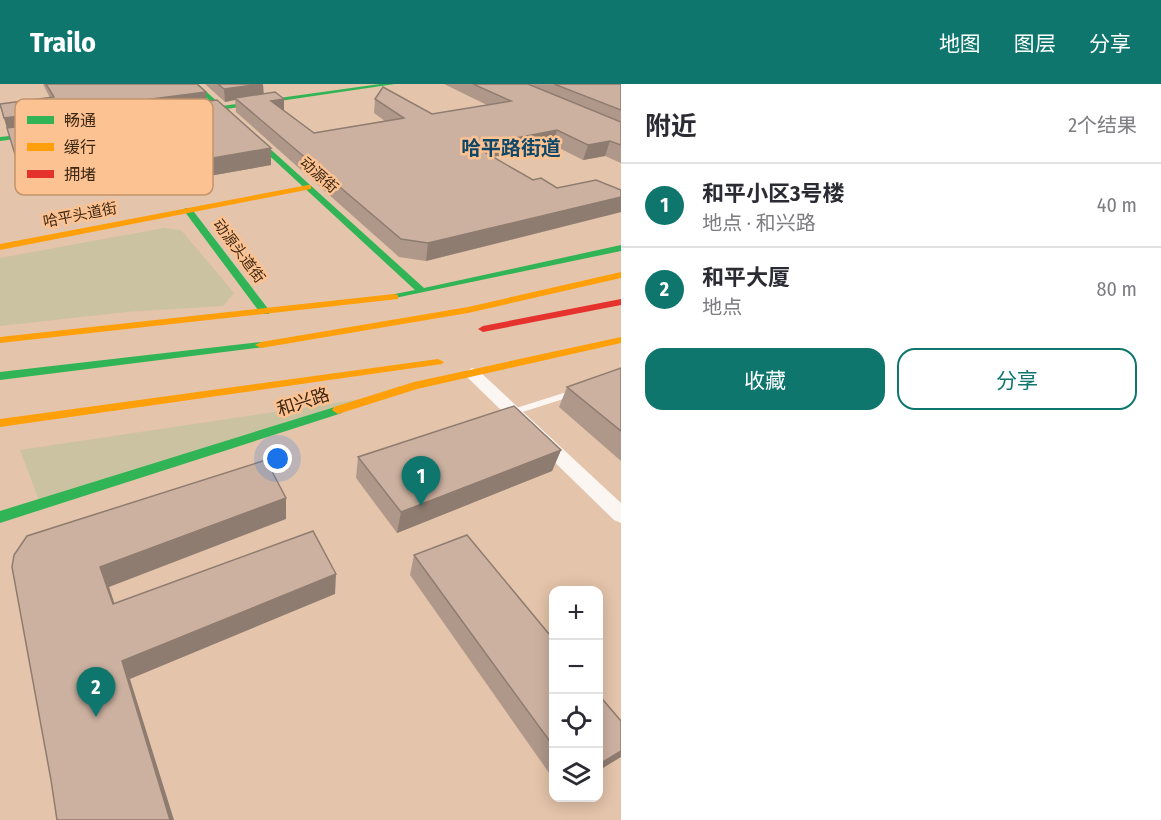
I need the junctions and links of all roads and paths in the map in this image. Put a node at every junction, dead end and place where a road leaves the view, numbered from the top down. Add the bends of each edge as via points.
1 (195, 84) edge
2 (392, 84) edge
3 (211, 99) edge
4 (213, 101) edge
5 (221, 108) junction
6 (213, 109) edge
7 (15, 137) edge
8 (0, 139) edge
9 (308, 187) junction
10 (188, 210) junction
11 (0, 247) edge
12 (621, 248) edge
13 (621, 274) edge
14 (422, 291) junction
15 (619, 302) edge
16 (265, 312) junction
17 (469, 332) dead end
18 (0, 340) edge
19 (621, 340) edge
20 (449, 359) dead end
21 (472, 373) junction
22 (0, 376) edge
23 (578, 391) edge
24 (513, 412) junction
25 (0, 423) edge
26 (621, 515) edge
27 (0, 517) edge

1 - 3 main road, 动源街
2 - 5 main road
4 - 5 main road, 动源街
5 - 6 main road
5 - 9 main road, 动源街
7 - 8 main road
9 - 10 main road, 哈平头道街
9 - 14 main road, 动源街
10 - 11 main road, 哈平头道街
10 - 16 main road, 动源头道街
12 - 14 main road
13 - 22 main road via 407,321
14 - 16 main road
15 - 17 main road
16 - 18 main road
19 - 21 main road, 和兴路
20 - 25 main road, 和兴路
21 - 24 street
21 - 27 main road, 和兴路 via 414,386
23 - 24 lane
24 - 26 street

